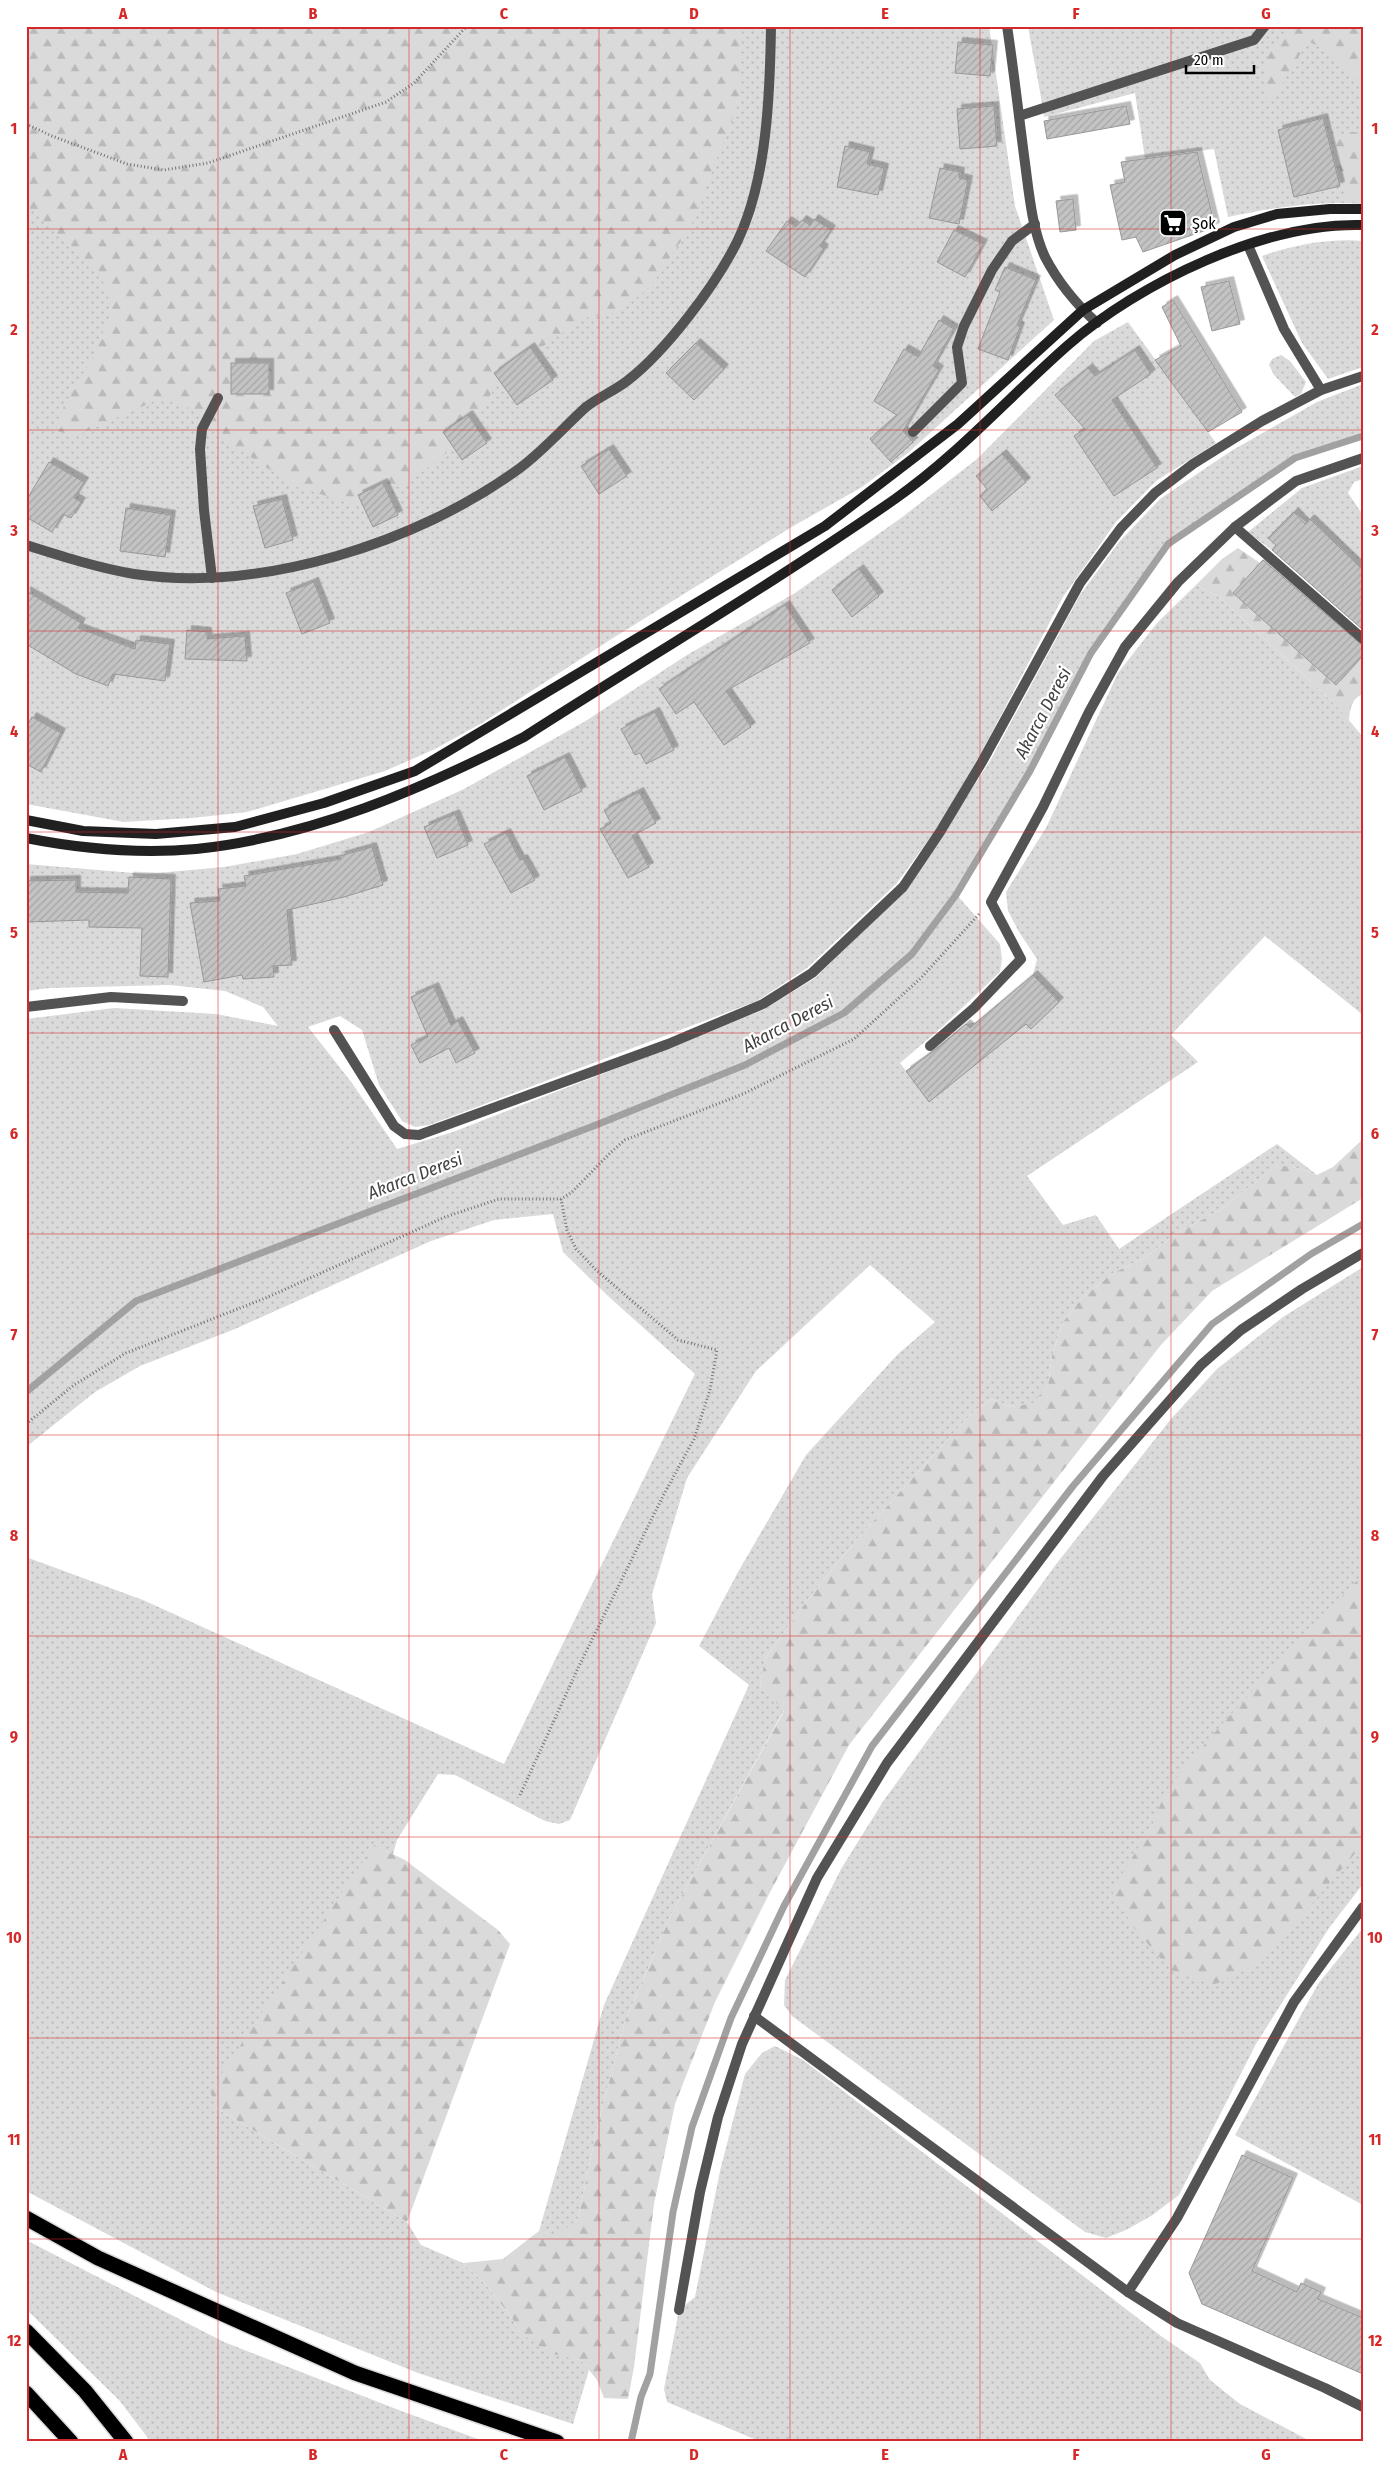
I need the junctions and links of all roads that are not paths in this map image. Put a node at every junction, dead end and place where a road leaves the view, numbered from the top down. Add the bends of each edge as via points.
1 (771, 26) edge
2 (1007, 26) edge
3 (1265, 26) edge
4 (1019, 116) junction
5 (1363, 209) edge
6 (1035, 224) junction
7 (1363, 225) edge
8 (1248, 245) junction
9 (1083, 310) junction
10 (1097, 322) junction
11 (1363, 376) edge
12 (1322, 390) junction
13 (218, 398) dead end
14 (913, 432) dead end
15 (1363, 458) edge
16 (1235, 527) junction
17 (26, 545) edge
18 (212, 578) junction
19 (1363, 639) edge
20 (26, 820) edge
21 (26, 838) edge
22 (183, 1001) dead end
23 (26, 1007) edge
24 (334, 1030) dead end
25 (930, 1046) dead end
26 (1363, 1253) edge
27 (1363, 1907) edge
28 (754, 2016) junction
29 (26, 2218) edge
30 (1128, 2292) junction
31 (679, 2310) dead end
32 (26, 2331) edge
33 (26, 2393) edge
34 (1363, 2407) edge
35 (71, 2442) edge
36 (126, 2442) edge
37 (557, 2442) edge

1 - 18 street via 764,131 755,192 738,240 712,282 652,359 626,382 587,407 521,467 470,502 412,530 362,548 258,574
2 - 4 street
3 - 4 street via 1254,40
4 - 6 street
5 - 9 main road via 1277,214 1234,227 1175,255
6 - 9 street via 1044,256
6 - 14 street via 1012,240 992,270 964,326 957,347 962,383
7 - 8 main road via 1325,226
8 - 10 main road via 1179,271
8 - 12 street via 1284,329
9 - 10 street
9 - 20 main road via 958,424 825,526 416,771 324,803 235,827 147,834 83,831
10 - 21 main road via 977,433 897,497 524,737 462,769 399,796 304,827 195,849 91,848
11 - 12 street
12 - 24 street via 1262,421 1193,464 1155,493 1121,528 1080,583 982,762 903,887 812,973 763,1004 668,1044 419,1135 405,1134 394,1126
13 - 18 street via 202,429 200,449
15 - 16 street via 1296,482
16 - 19 street
16 - 25 street via 1178,582 1125,647 991,902 1021,960 974,1008
17 - 18 street via 133,574
22 - 23 street via 111,997
26 - 28 street via 1241,1330 1201,1365 1104,1476 887,1763 817,1878
27 - 30 street via 1294,2002 1178,2218
28 - 30 street
28 - 31 street via 718,2117 700,2192
29 - 37 highway via 98,2258 290,2346 355,2373
30 - 34 street via 1177,2323
32 - 36 highway via 85,2391
33 - 35 highway

